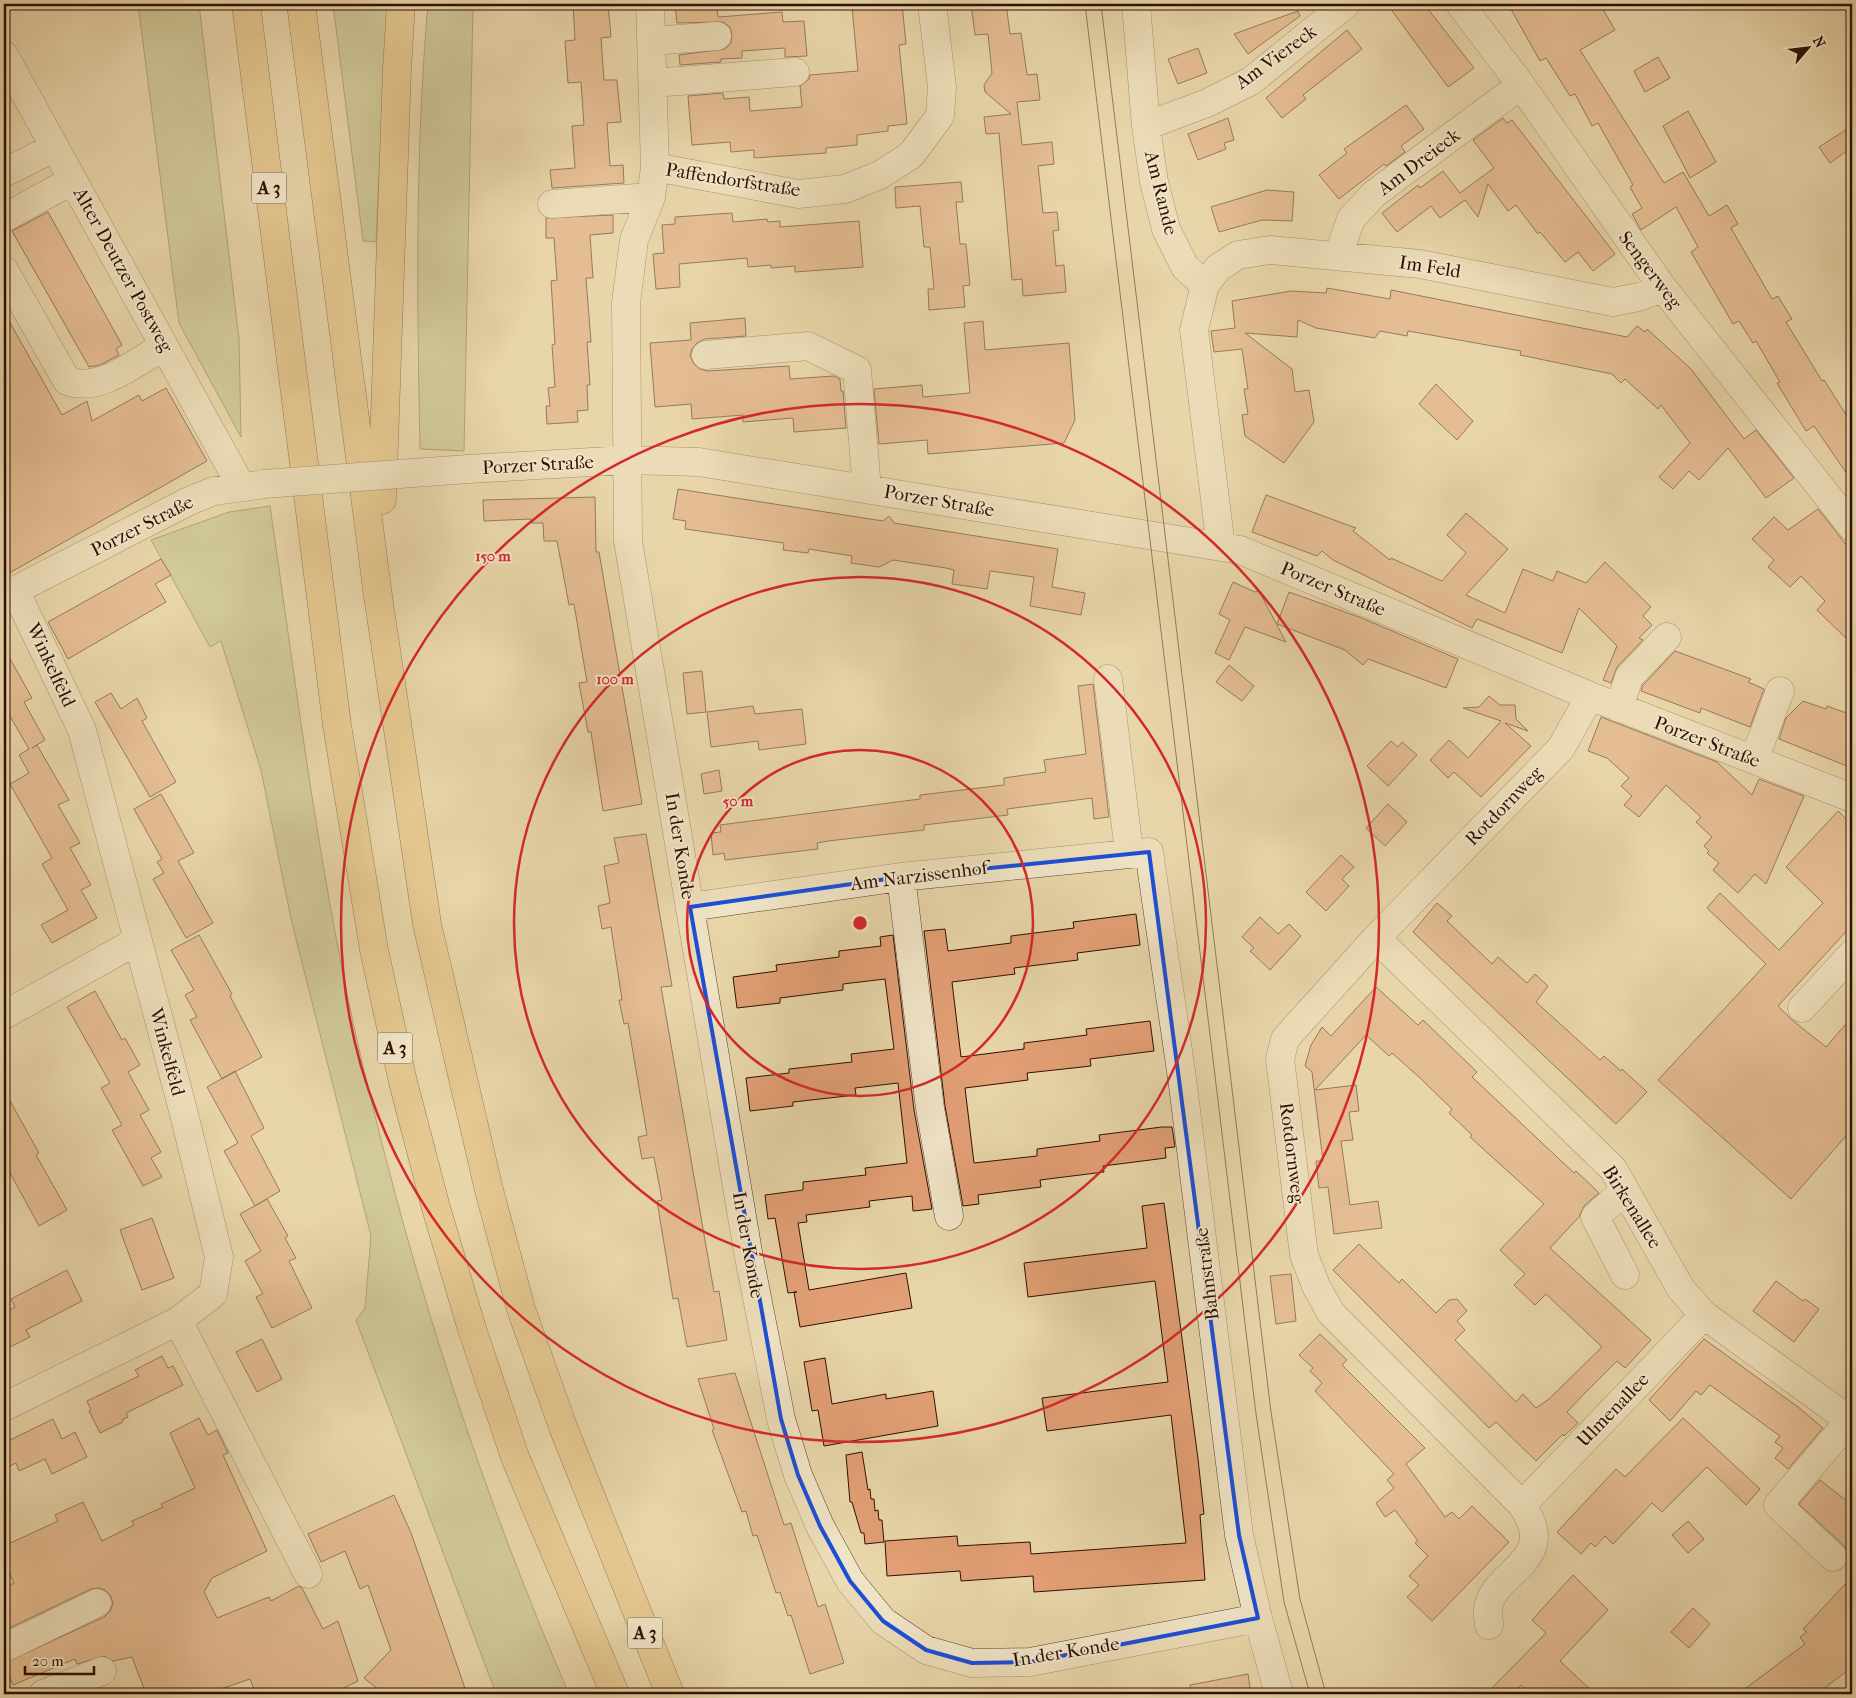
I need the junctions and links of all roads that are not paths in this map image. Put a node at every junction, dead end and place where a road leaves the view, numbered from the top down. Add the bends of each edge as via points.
1 (246, 4) edge
2 (301, 4) edge
3 (401, 4) edge
4 (650, 4) edge
5 (932, 4) edge
6 (1136, 4) edge
7 (1346, 4) edge
8 (1460, 4) edge
9 (717, 36) dead end
10 (652, 41) junction
11 (4, 55) edge
12 (795, 72) dead end
13 (653, 83) junction
14 (1521, 85) junction
15 (1146, 126) junction
16 (55, 148) junction
17 (655, 167) junction
18 (4, 173) edge
19 (73, 180) junction
20 (651, 197) junction
21 (552, 204) dead end
22 (4, 218) edge
23 (1338, 256) junction
24 (4, 270) edge
25 (1206, 285) junction
26 (1663, 288) junction
27 (164, 346) junction
28 (706, 355) dead end
29 (627, 460) junction
30 (252, 485) junction
31 (867, 489) junction
32 (1852, 527) edge
33 (1221, 547) junction
34 (10, 593) edge
35 (378, 596) junction
36 (1667, 637) dead end
37 (1108, 679) dead end
38 (1780, 691) dead end
39 (1590, 696) junction
40 (1619, 708) junction
41 (1754, 760) junction
42 (1852, 798) edge
43 (1139, 852) junction
44 (901, 877) junction
45 (690, 907) junction
46 (1376, 938) junction
47 (137, 941) junction
48 (1852, 954) edge
49 (1802, 1008) dead end
50 (4, 1015) edge
51 (1625, 1190) junction
52 (949, 1216) dead end
53 (1625, 1275) dead end
54 (1704, 1314) junction
55 (178, 1321) junction
56 (4, 1407) edge
57 (1851, 1421) edge
58 (1522, 1505) junction
59 (1833, 1557) dead end
60 (308, 1574) dead end
61 (97, 1603) dead end
62 (1258, 1618) junction
63 (1489, 1625) dead end
64 (4, 1648) edge
65 (102, 1671) dead end
66 (44, 1694) edge
67 (615, 1694) edge
68 (670, 1694) edge
69 (1279, 1694) edge

1 - 67 highway, A 3 via 337,725 374,950 402,1082 472,1328 515,1457
2 - 35 highway, A 3
3 - 35 highway
4 - 10 street, Paffendorfstraße
5 - 17 street, Paffendorfstraße via 942,87 940,116 911,155 880,175 845,189 798,194
6 - 15 street, Am Rande
7 - 15 street, Am Viereck via 1251,81 1207,103
8 - 14 street, Sengerweg
9 - 10 street
10 - 13 street, Paffendorfstraße
11 - 16 street, Alter Deutzer Postweg
12 - 13 street
13 - 17 street, Paffendorfstraße
14 - 23 street, Am Dreieck via 1374,194 1351,219
14 - 26 street, Sengerweg
15 - 25 street, Am Rande via 1154,182 1166,229 1185,267
16 - 18 street
16 - 19 street, Alter Deutzer Postweg
17 - 20 street, Paffendorfstraße
19 - 22 street
19 - 27 street, Alter Deutzer Postweg
20 - 21 street
20 - 29 street, Paffendorfstraße via 634,240 626,302
23 - 25 street, Im Feld via 1270,250 1238,254 1218,268
23 - 26 street, Im Feld via 1420,264 1614,302
24 - 27 street via 67,381 79,385 95,383
25 - 33 street via 1194,330
26 - 32 street, Sengerweg
27 - 30 street, Alter Deutzer Postweg
28 - 31 street via 808,346 857,370
29 - 30 street, Porzer Straße, bridge
29 - 31 street, Porzer Straße via 699,462
29 - 45 street, In der Konde via 628,541
30 - 34 street, Porzer Straße via 214,492 189,501
31 - 33 street, Porzer Straße
33 - 39 street, Porzer Straße via 1240,550
34 - 47 street, Winkelfeld via 82,730
35 - 68 highway, A 3 via 427,924 489,1190 521,1309 563,1427
36 - 40 street via 1629,677
37 - 43 street, Bahnstraße
38 - 41 street
39 - 40 street, Porzer Straße
39 - 46 street, Rotdornweg via 1561,748
40 - 41 street, Porzer Straße
41 - 42 street, Porzer Straße
43 - 44 street, Am Narzissenhof
43 - 62 street, Bahnstraße via 1182,1078 1238,1525
44 - 45 street, Am Narzissenhof
44 - 52 street via 930,1108
45 - 62 street, In der Konde via 748,1252 781,1419 798,1475 820,1526 850,1581 883,1621 926,1650 972,1663 1030,1662
46 - 51 street, Birkenallee via 1609,1165
46 - 58 street, Rotdornweg via 1285,1039 1280,1059 1304,1255 1331,1313
47 - 50 street
47 - 55 street, Winkelfeld via 219,1257 213,1294
48 - 49 street
51 - 53 street via 1595,1217
51 - 54 street, Birkenallee via 1681,1289
54 - 57 street, Birkenallee
54 - 58 street, Ulmenallee
55 - 56 street, Winkelfeld
55 - 60 street
57 - 59 street via 1778,1504
58 - 63 street, Rotdornweg via 1534,1529 1534,1542 1528,1556 1493,1596 1488,1609
61 - 64 street
62 - 69 street, Bahnstraße
65 - 66 street

